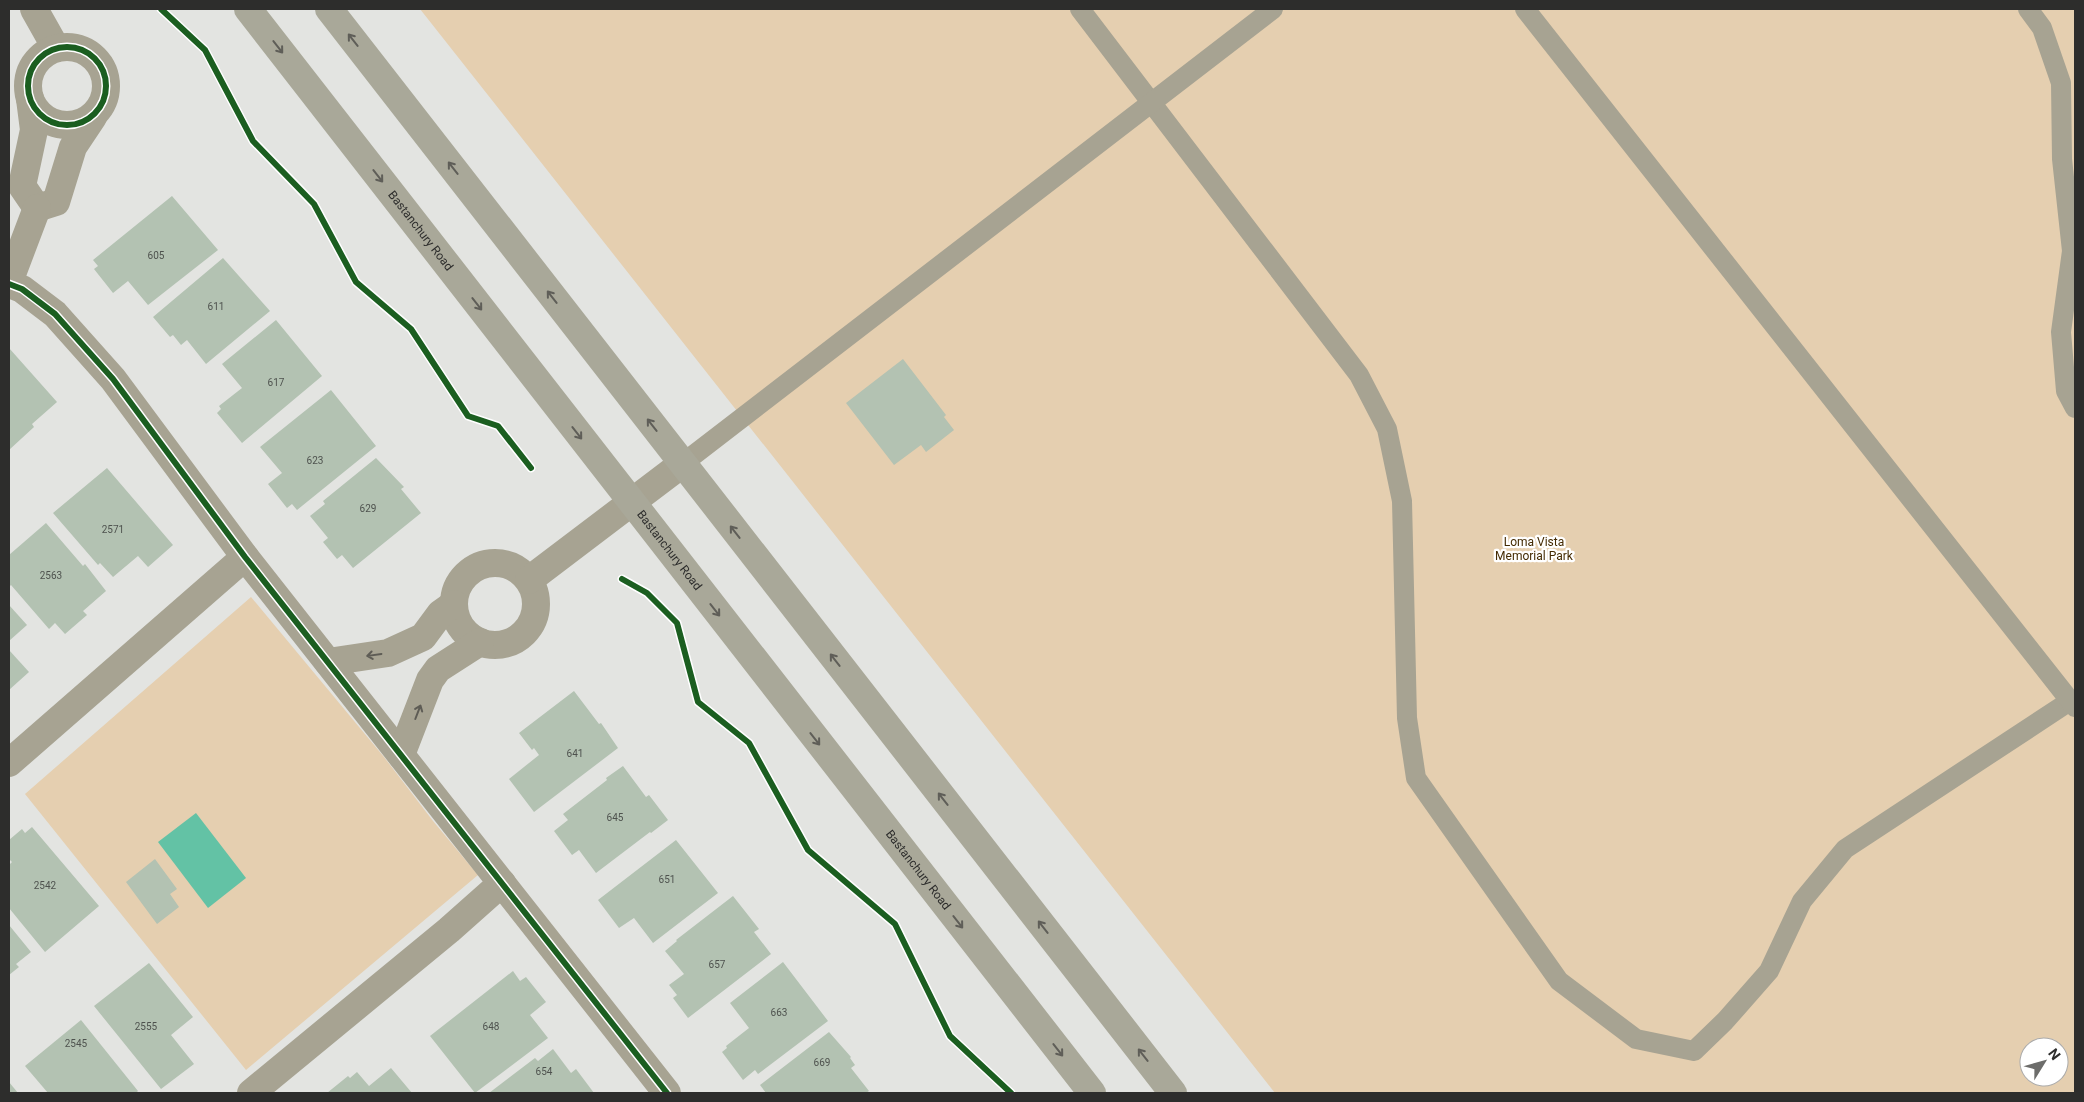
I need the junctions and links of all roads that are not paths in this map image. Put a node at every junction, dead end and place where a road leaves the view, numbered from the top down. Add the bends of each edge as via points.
1 (34, 9) edge
2 (248, 9) edge
3 (329, 9) edge
4 (1080, 9) edge
5 (1273, 9) edge
6 (1525, 9) edge
7 (2028, 9) edge
8 (56, 48) junction
9 (30, 99) junction
10 (1151, 102) junction
11 (93, 117) junction
12 (37, 208) junction
13 (9, 283) edge
14 (2075, 408) edge
15 (682, 464) junction
16 (632, 503) junction
17 (245, 557) junction
18 (529, 580) junction
19 (454, 604) junction
20 (480, 642) junction
21 (328, 662) junction
22 (2073, 704) edge
23 (401, 756) junction
24 (9, 763) edge
25 (502, 883) junction
26 (251, 1093) edge
27 (667, 1093) edge
28 (1092, 1093) edge
29 (1173, 1093) edge

1 - 8 street
2 -> 16 main road, Bastanchury Road
15 -> 3 main road
4 - 10 lane
5 - 10 lane
6 - 22 lane
7 - 14 lane via 2042,28 2061,83 2062,159 2072,251 2061,332 2066,391
8 - 9 street via 34,64 27,88
8 - 11 street via 71,47 85,51 99,63 105,75 106,91 103,104
9 - 11 street via 36,112 61,126 76,125
9 - 12 street via 34,130 22,186
10 - 15 lane
10 - 22 lane via 1359,375 1387,429 1402,501 1407,718 1416,778 1559,981 1636,1038 1694,1051 1769,971 1802,901 1845,849
11 - 12 street via 73,147 56,202
12 - 13 street
13 - 17 street via 55,314 113,379
15 - 16 street
29 -> 15 main road
16 - 18 street
16 -> 28 main road, Bastanchury Road
17 - 21 street
17 - 24 street
18 - 19 street via 509,566 495,563 476,568 459,585
18 - 20 street via 537,607 523,635 506,644 493,646
19 - 20 street via 462,628
19 -> 21 street via 440,614 423,637 388,653
23 -> 20 street via 430,680 438,670
21 - 23 street
23 - 25 street
25 - 26 street
25 - 27 street

